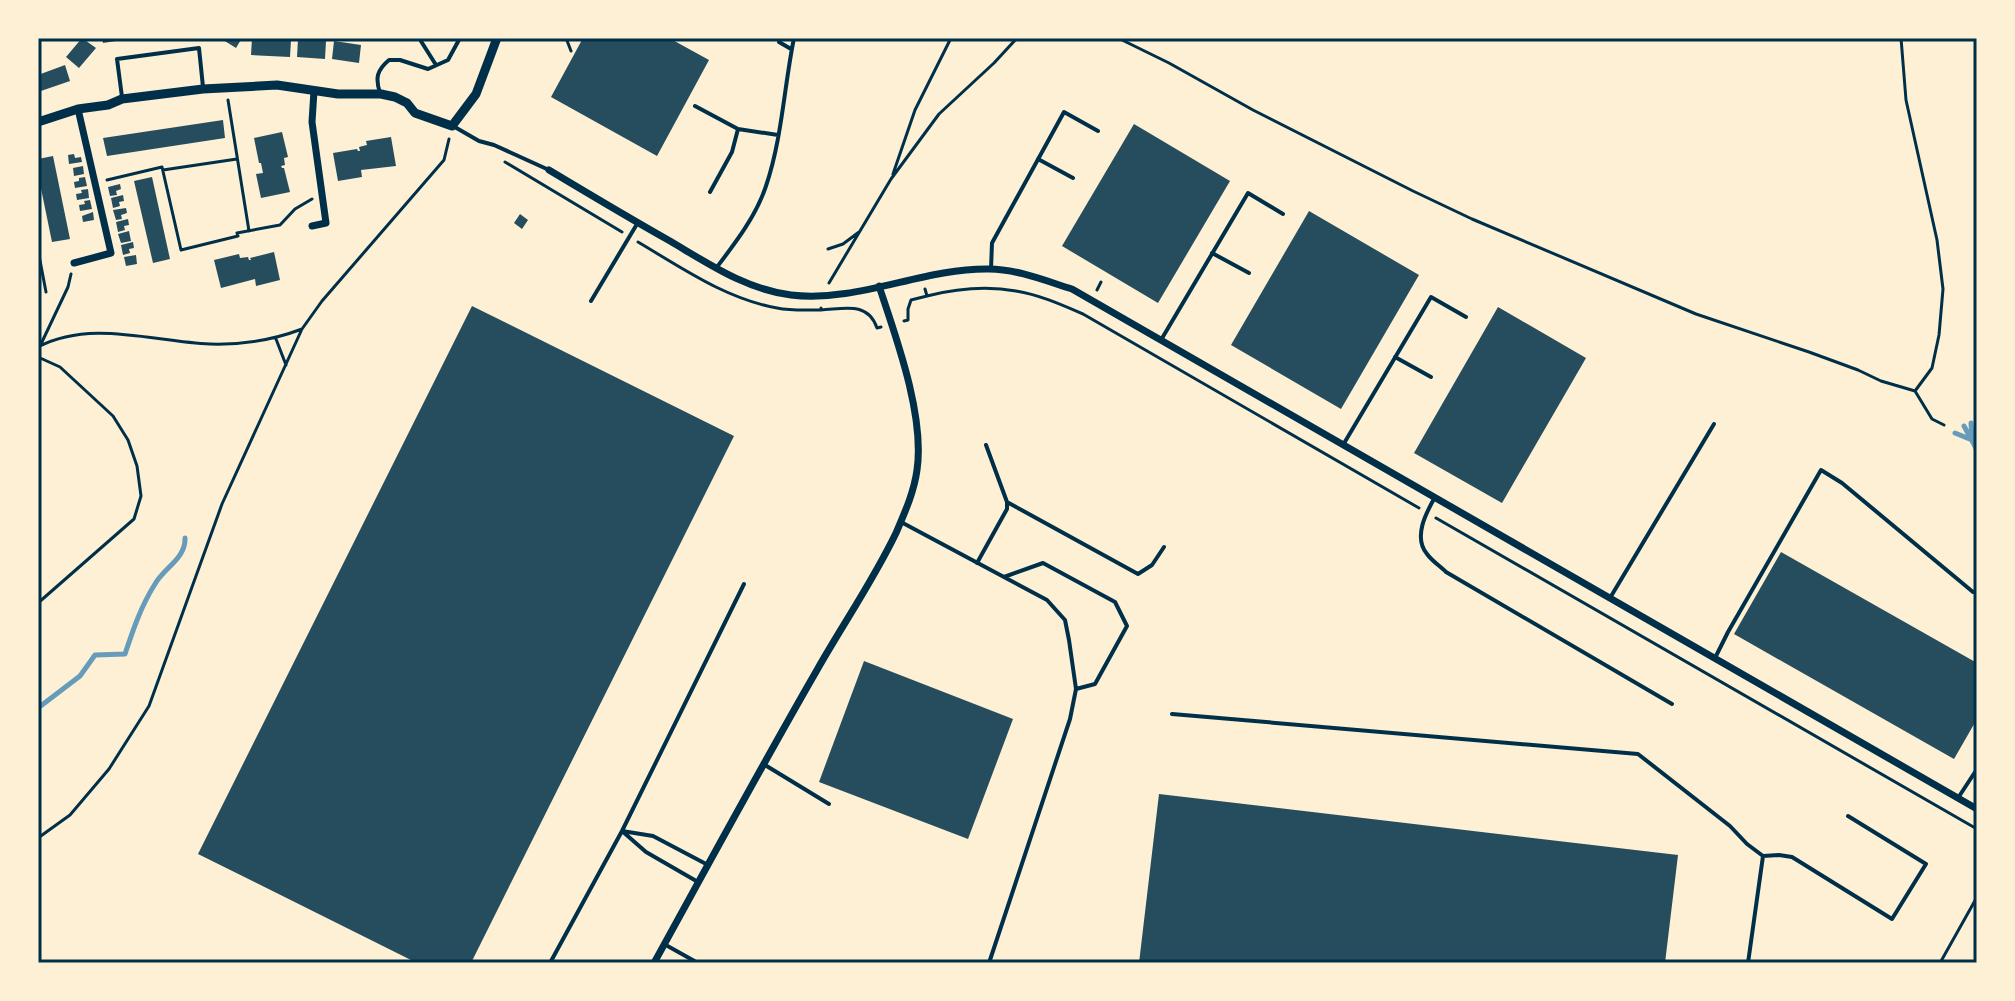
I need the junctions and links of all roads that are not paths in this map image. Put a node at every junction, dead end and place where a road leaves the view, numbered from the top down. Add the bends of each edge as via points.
1 (419, 38) edge
2 (460, 38) edge
3 (497, 38) edge
4 (794, 38) edge
5 (779, 42) dead end
6 (792, 49) junction
7 (436, 65) junction
8 (203, 89) junction
9 (314, 91) junction
10 (381, 94) junction
11 (122, 99) junction
12 (695, 106) dead end
13 (78, 109) junction
14 (38, 122) edge
15 (452, 126) junction
16 (738, 129) junction
17 (1098, 131) dead end
18 (778, 135) junction
19 (1038, 159) junction
20 (549, 170) joint
21 (1073, 178) dead end
22 (710, 192) dead end
23 (1283, 214) dead end
24 (638, 223) junction
25 (312, 226) dead end
26 (1212, 253) junction
27 (74, 263) road end
28 (716, 269) junction
29 (991, 269) junction
30 (1249, 273) dead end
31 (879, 286) junction
32 (591, 301) dead end
33 (1466, 317) dead end
34 (1161, 340) junction
35 (1395, 357) junction
36 (1431, 377) dead end
37 (1714, 424) dead end
38 (986, 445) dead end
39 (1343, 445) junction
40 (1435, 497) junction
41 (1007, 502) junction
42 (901, 522) junction
43 (1164, 547) dead end
44 (977, 563) junction
45 (1004, 577) junction
46 (744, 584) dead end
47 (1973, 592) dead end
48 (1610, 598) junction
49 (1715, 658) junction
50 (1076, 689) junction
51 (1672, 704) dead end
52 (1172, 714) dead end
53 (763, 764) junction
54 (1977, 769) edge
55 (1958, 798) junction
56 (829, 804) dead end
57 (1977, 809) edge
58 (1848, 816) dead end
59 (622, 831) junction
60 (1763, 856) junction
61 (708, 865) junction
62 (698, 882) junction
63 (664, 944) junction
64 (550, 963) edge
65 (654, 963) edge
66 (698, 963) edge
67 (989, 963) edge
68 (1748, 963) edge

1 - 7 lane
2 - 7 lane via 448,60
3 - 15 street via 476,94
4 - 6 lane
5 - 6 lane
6 - 18 lane
7 - 10 lane via 428,69 389,60 376,81
8 - 9 street via 277,85
8 - 11 street
8 - 11 lane via 199,48 117,59
9 - 10 street
9 - 25 street via 312,122 326,223
10 - 15 street
11 - 13 street
12 - 16 lane
13 - 14 street
13 - 27 street via 111,253
15 - 20 lane
16 - 18 lane
16 - 22 lane
17 - 19 lane via 1064,112
18 - 28 lane via 765,189
19 - 21 lane
19 - 29 lane via 992,243
20 - 24 street
23 - 26 lane via 1248,193
24 - 28 street
24 - 32 lane
26 - 30 lane
26 - 34 lane
28 - 31 street via 753,286 793,295 847,294
29 - 31 street
29 - 34 street via 1072,289
31 - 42 street via 909,383 919,442 917,470
33 - 35 lane via 1431,297
34 - 39 street
35 - 36 lane
35 - 39 lane
37 - 48 lane
38 - 41 lane
39 - 40 street
40 - 48 street
40 - 51 lane via 1420,534 1424,551 1446,572
41 - 43 lane via 1138,574
41 - 44 lane
42 - 44 lane
42 - 53 street
44 - 45 lane
45 - 50 lane via 1047,600 1065,620
45 - 50 lane via 1043,563 1115,602 1127,626 1095,684
46 - 59 lane
47 - 49 lane via 1821,470
48 - 49 street
49 - 55 street
50 - 67 lane
52 - 60 lane via 1638,754
53 - 56 lane
53 - 61 street
54 - 55 lane
55 - 57 street
58 - 60 lane via 1926,864 1892,919 1792,857
59 - 61 lane via 653,836
59 - 62 lane via 646,852
59 - 64 lane
60 - 68 lane
61 - 62 street
62 - 63 street
63 - 65 street
63 - 66 lane

